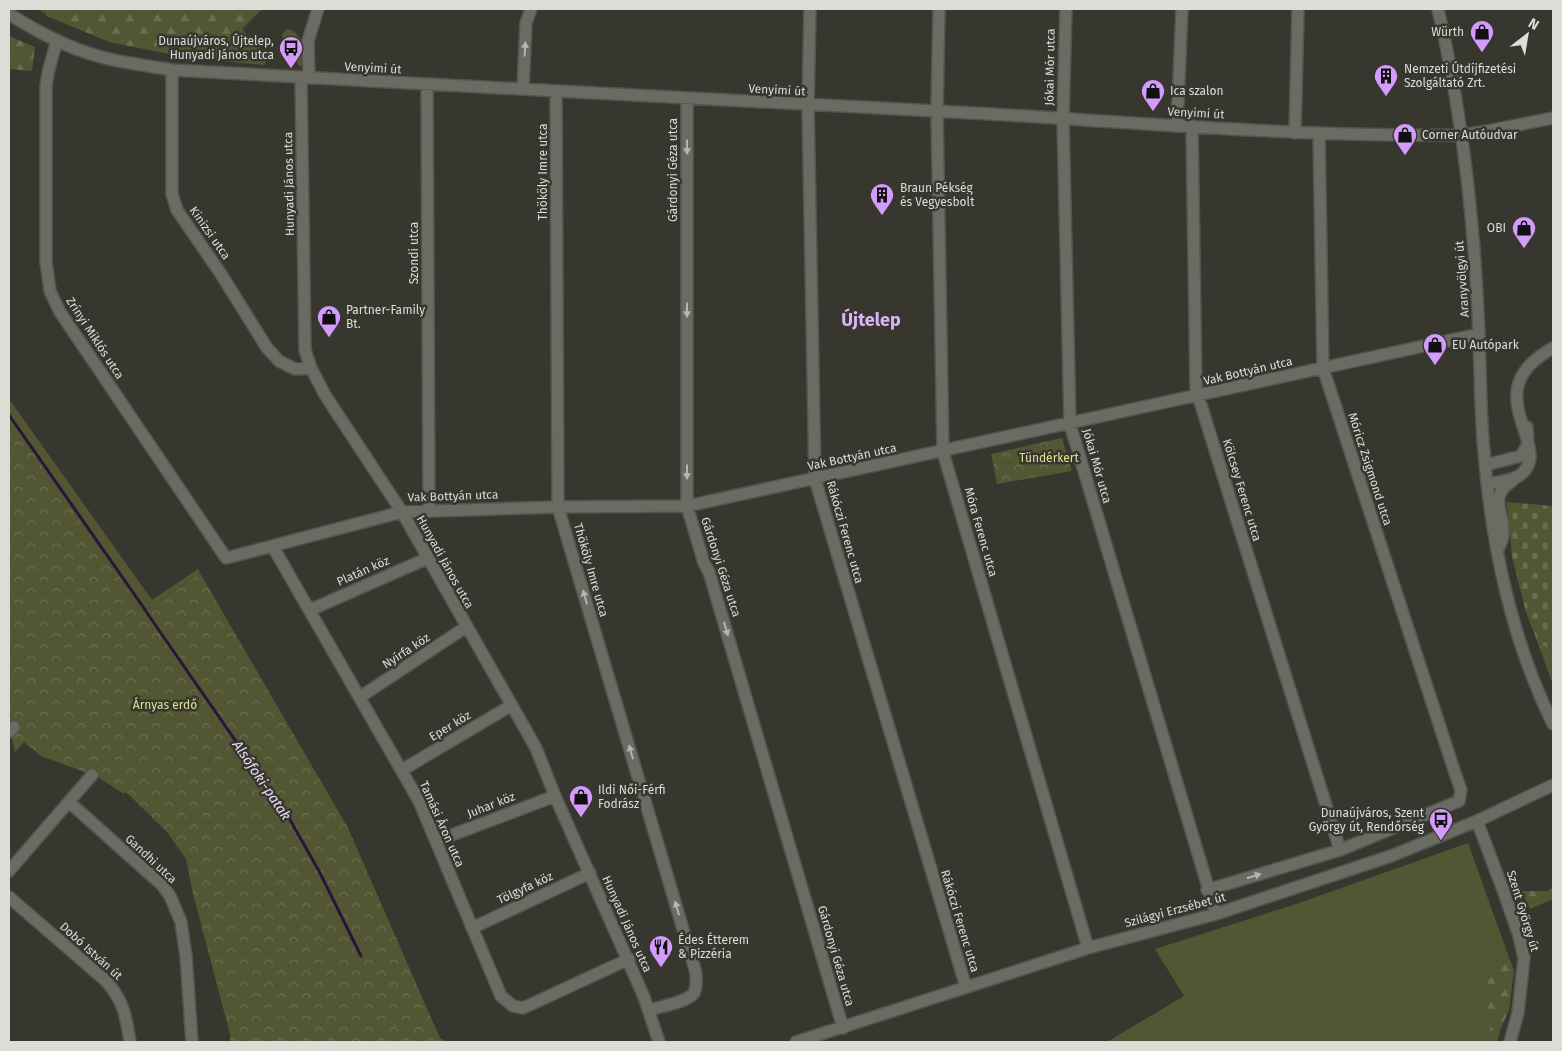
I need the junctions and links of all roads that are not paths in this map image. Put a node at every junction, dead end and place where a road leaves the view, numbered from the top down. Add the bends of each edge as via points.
1 (318, 9) edge
2 (531, 9) edge
3 (810, 9) edge
4 (939, 9) edge
5 (1066, 9) edge
6 (1182, 9) edge
7 (1298, 9) edge
8 (1438, 9) edge
9 (9, 14) edge
10 (57, 40) junction
11 (172, 70) junction
12 (305, 78) junction
13 (427, 85) junction
14 (523, 89) junction
15 (556, 91) junction
16 (687, 98) junction
17 (808, 106) junction
18 (937, 111) junction
19 (1553, 118) edge
20 (1063, 119) junction
21 (1178, 126) junction
22 (1192, 126) junction
23 (1294, 132) junction
24 (1319, 134) junction
25 (1461, 135) junction
26 (1479, 334) junction
27 (1553, 348) edge
28 (311, 368) junction
29 (1323, 368) junction
30 (1198, 396) junction
31 (1526, 418) junction
32 (1070, 424) junction
33 (1483, 440) junction
34 (943, 452) junction
35 (1507, 461) junction
36 (1485, 465) junction
37 (1517, 478) junction
38 (815, 479) junction
39 (1487, 484) junction
40 (688, 506) junction
41 (558, 507) junction
42 (429, 510) junction
43 (402, 512) junction
44 (273, 547) junction
45 (1498, 549) junction
46 (226, 558) joint
47 (428, 558) junction
48 (310, 610) junction
49 (466, 627) junction
50 (360, 697) junction
51 (512, 705) junction
52 (1553, 724) edge
53 (402, 770) junction
54 (92, 775) dead end
55 (1553, 785) edge
56 (556, 796) junction
57 (1459, 801) joint
58 (69, 802) junction
59 (1477, 821) junction
60 (436, 841) junction
61 (1340, 850) junction
62 (9, 871) edge
63 (590, 873) junction
64 (1207, 890) junction
65 (9, 897) edge
66 (1216, 914) junction
67 (472, 928) junction
68 (1088, 948) junction
69 (629, 959) junction
70 (966, 986) junction
71 (649, 1010) junction
72 (842, 1028) junction
73 (130, 1042) edge
74 (192, 1042) edge
75 (658, 1042) edge
76 (796, 1042) edge
77 (1510, 1042) edge

1 - 12 street, Hunyadi János utca via 308,41
14 -> 2 street via 526,23
3 - 17 street, Rákóczi Ferenc utca
4 - 18 street, Móra Ferenc utca
5 - 20 street, Jókai Mór utca
6 - 21 street
7 - 23 street
8 - 25 street, Aranyvölgyi út
9 - 10 street, Venyimi út
10 - 11 street, Venyimi út via 119,62
10 - 46 street, Zrínyi Miklós utca via 46,85 46,262 50,291 60,312
11 - 12 street, Venyimi út
11 - 28 street, Kinizsi utca via 172,194 178,210 267,348 279,360 295,368
12 - 13 street, Venyimi út
12 - 28 street, Hunyadi János utca via 305,350
13 - 14 street, Venyimi út
13 - 42 street, Szondi utca
14 - 15 street, Venyimi út
15 - 16 street, Venyimi út
15 - 41 street, Thököly Imre utca
16 - 17 street, Venyimi út
16 -> 40 street, Gárdonyi Géza utca
17 - 18 street, Venyimi út
17 - 38 street, Rákóczi Ferenc utca
18 - 20 street, Venyimi út
18 - 34 street, Móra Ferenc utca
19 - 25 street, Venyimi út
20 - 21 street, Venyimi út
20 - 32 street, Jókai Mór utca
21 - 22 street, Venyimi út
22 - 23 street, Venyimi út
22 - 30 street, Kölcsey Ferenc utca
23 - 24 street, Venyimi út
24 - 25 street, Venyimi út
24 - 29 street, Móricz Zsigmond utca
25 - 26 street, Aranyvölgyi út via 1472,228
26 - 29 street, Vak Bottyán utca
26 - 33 street, Aranyvölgyi út
27 - 31 street via 1531,364 1521,378 1520,399
28 - 43 street, Hunyadi János utca via 325,395
29 - 30 street, Vak Bottyán utca
29 - 57 street, Móricz Zsigmond utca via 1461,790
30 - 32 street, Vak Bottyán utca
30 - 61 street, Kölcsey Ferenc utca
31 - 35 street via 1526,449 1521,456
31 - 37 street via 1537,444 1537,455 1529,469
32 - 34 street, Vak Bottyán utca
32 - 64 street, Jókai Mór utca
33 - 35 street via 1490,452
33 - 36 street, Aranyvölgyi út
34 - 38 street, Vak Bottyán utca
34 - 68 street, Móra Ferenc utca
35 - 36 street
36 - 39 street, Aranyvölgyi út
37 - 39 street
37 - 45 street, Aranyvölgyi út via 1503,487 1498,497 1504,535
38 - 40 street, Vak Bottyán utca
38 - 70 street, Rákóczi Ferenc utca
39 - 45 street, Aranyvölgyi út
40 - 41 street, Vak Bottyán utca
40 -> 72 street, Gárdonyi Géza utca
41 - 42 street, Vak Bottyán utca
71 -> 41 street, Thököly Imre utca via 687,999 694,993 696,973
42 - 43 street, Vak Bottyán utca
43 - 44 street, Vak Bottyán utca
43 - 47 street, Hunyadi János utca
44 - 46 street, Vak Bottyán utca
44 - 48 street, Tamási Áron utca
45 - 52 street, Aranyvölgyi út via 1520,644
47 - 48 street, Platán köz
47 - 49 street, Hunyadi János utca
48 - 50 street, Tamási Áron utca
49 - 50 street, Nyírfa köz
49 - 51 street, Hunyadi János utca
50 - 53 street, Tamási Áron utca
51 - 53 street, Eper köz
51 - 56 street, Hunyadi János utca via 536,748
53 - 60 street, Tamási Áron utca
54 - 58 street
55 - 59 street, Szilágyi Erzsébet út
56 - 60 street, Juhar köz
56 - 63 street, Hunyadi János utca
57 - 61 street, Szilágyi Erzsébet út
58 - 62 street
58 - 74 street, Gandhi utca via 162,885 170,896 181,922
59 - 66 street, Szilágyi Erzsébet út via 1391,856
59 - 77 street, Szent György út via 1524,958 1518,1013
60 - 67 street, Tamási Áron utca
64 -> 61 street, Szilágyi Erzsébet út
63 - 67 street, Tölgyfa köz
63 - 69 street, Hunyadi János utca
64 - 66 street, Jókai Mór utca
65 - 73 street, Dobó István út via 114,990 126,1016
66 - 68 street, Szilágyi Erzsébet út
67 - 69 street, Tamási Áron utca via 500,996 518,1008
68 - 70 street, Szilágyi Erzsébet út
69 - 71 street, Hunyadi János utca
70 - 72 street, Szilágyi Erzsébet út
71 - 75 street, Hunyadi János utca
72 - 76 street, Szilágyi Erzsébet út

